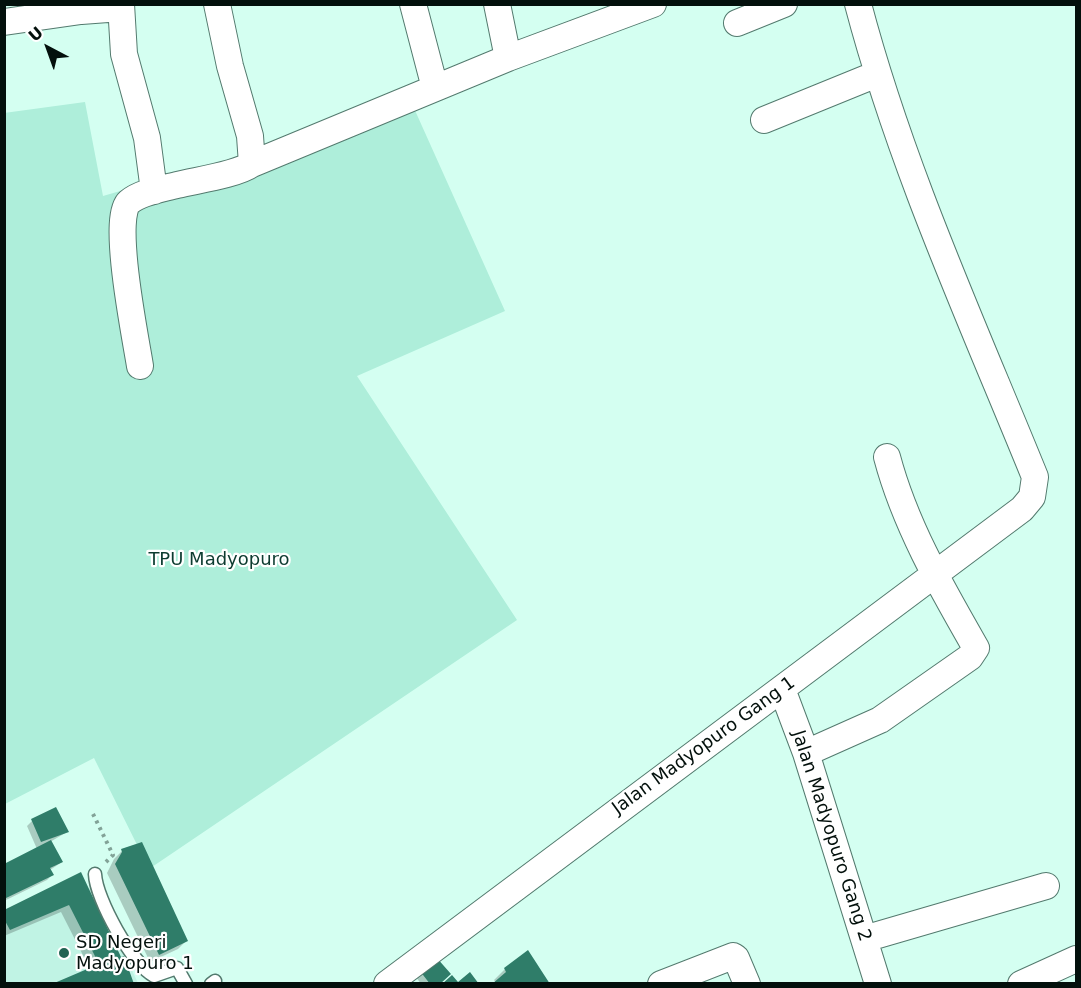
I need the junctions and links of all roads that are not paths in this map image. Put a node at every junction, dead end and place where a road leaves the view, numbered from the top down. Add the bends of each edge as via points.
1 (217, 4) edge
2 (413, 4) edge
3 (497, 4) edge
4 (653, 4) edge
5 (784, 4) edge
6 (858, 4) edge
7 (121, 6) edge
8 (4, 22) edge
9 (737, 23) dead end
10 (507, 56) junction
11 (878, 74) junction
12 (435, 88) junction
13 (764, 120) dead end
14 (252, 164) junction
15 (154, 191) junction
16 (140, 366) dead end
17 (887, 457) dead end
18 (933, 575) junction
19 (782, 689) junction
20 (806, 753) junction
21 (95, 874) road end
22 (1046, 886) dead end
23 (864, 939) junction
24 (1077, 959) edge
25 (186, 984) edge
26 (387, 984) edge
27 (661, 984) edge
28 (747, 984) edge
29 (878, 984) edge
30 (1021, 984) edge

1 - 14 street via 250,136
2 - 12 street
3 - 10 street
4 - 10 street
5 - 9 street
6 - 11 street
7 - 8 street
7 - 15 street via 124,54 147,138
10 - 12 street
11 - 13 street
11 - 18 street, Jalan Madyopuro Gang 1 via 914,177 1035,477 1032,497 1022,509
12 - 14 street
14 - 15 street
15 - 16 street via 129,202 121,227
17 - 18 street
18 - 19 street, Jalan Madyopuro Gang 1
18 - 20 street via 976,648 970,657 880,720
19 - 20 street, Jalan Madyopuro Gang 2
19 - 26 street, Jalan Madyopuro Gang 1
20 - 23 street, Jalan Madyopuro Gang 2
21 - 25 lane via 98,892 112,922 144,970 154,976 177,968
22 - 23 street
23 - 29 street, Jalan Madyopuro Gang 2
24 - 30 street
27 - 28 street via 733,956

